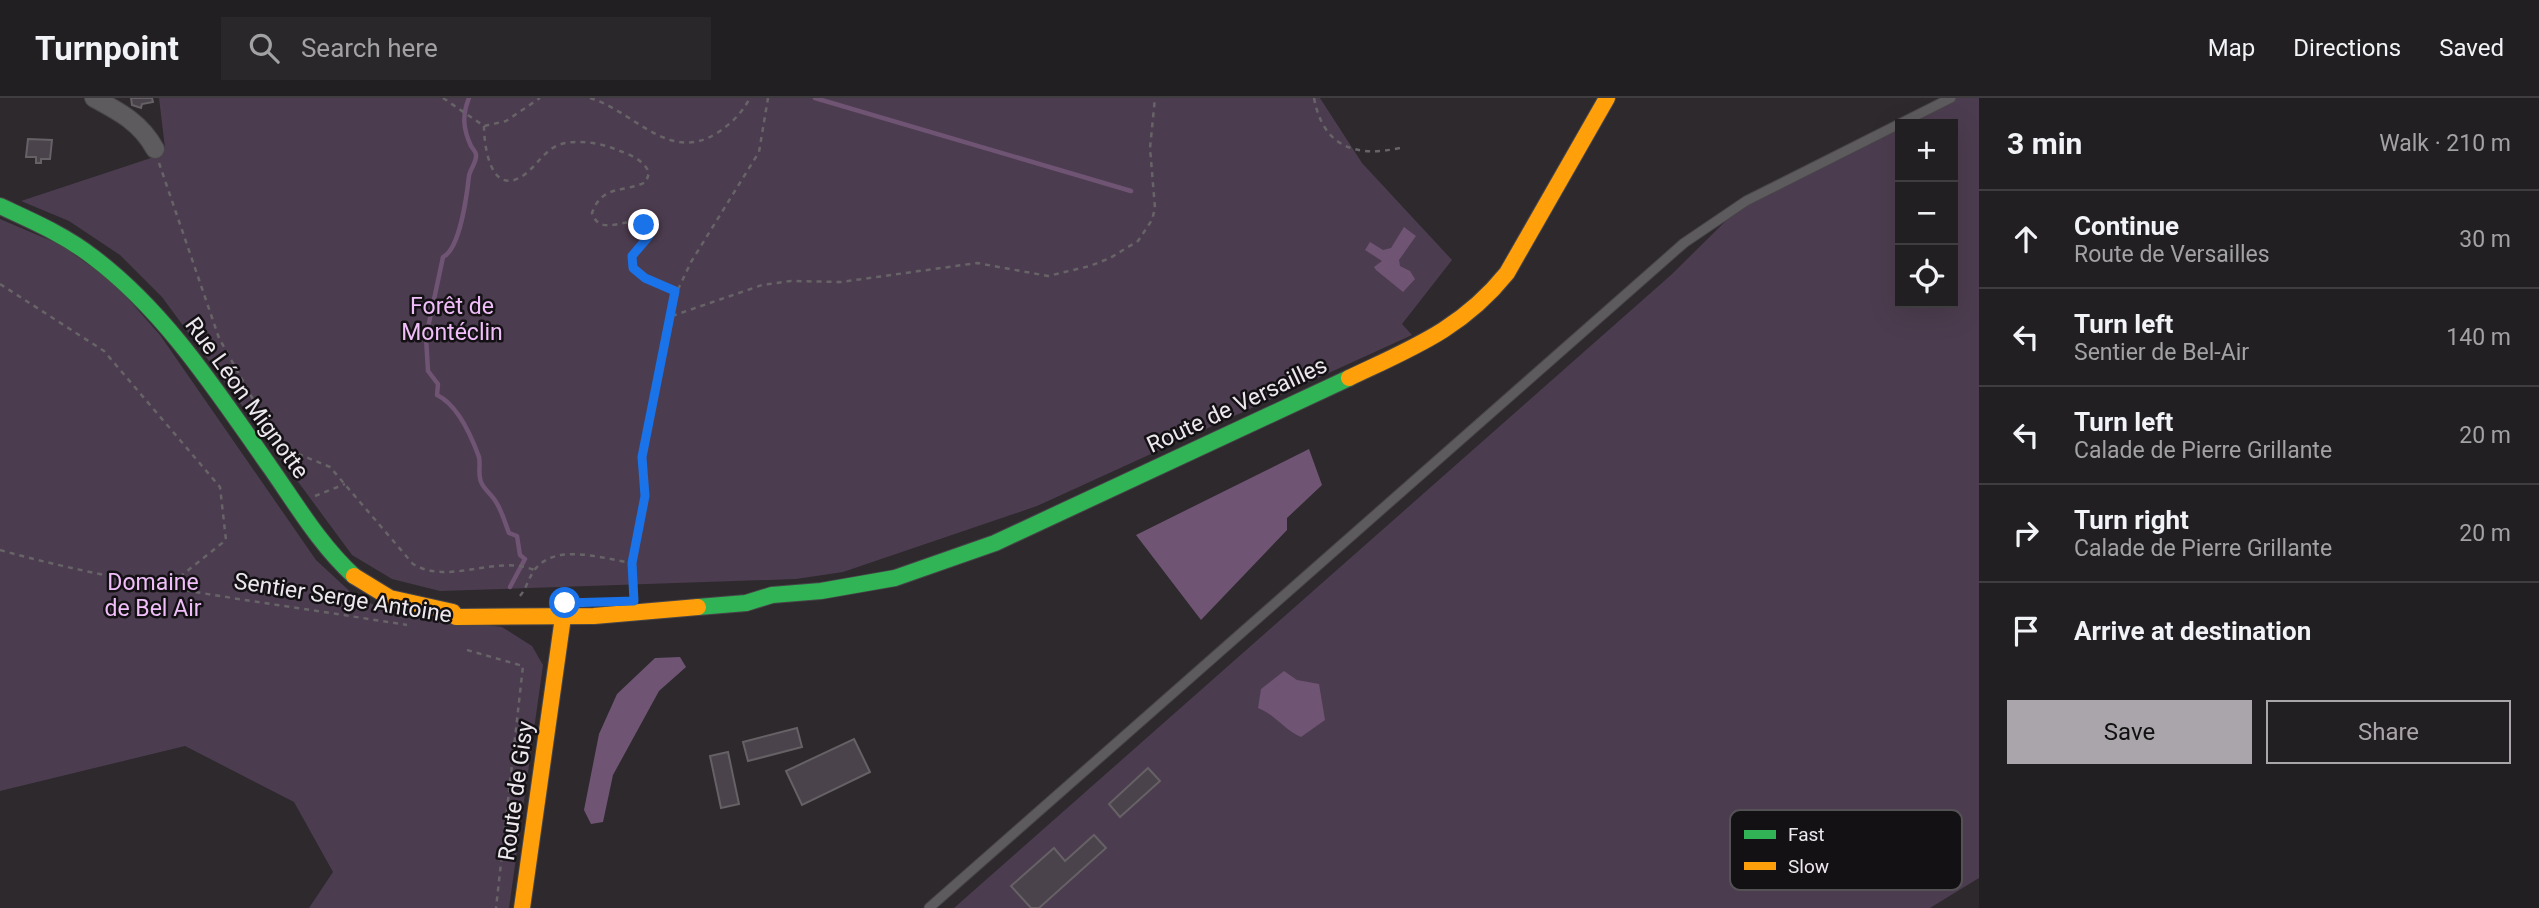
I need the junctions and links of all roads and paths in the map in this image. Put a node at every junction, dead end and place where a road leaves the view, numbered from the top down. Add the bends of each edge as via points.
1 (94, 98) edge
2 (443, 98) edge
3 (540, 98) edge
4 (590, 98) edge
5 (768, 98) edge
6 (1155, 98) edge
7 (1314, 98) edge
8 (1606, 98) edge
9 (1951, 98) edge
10 (750, 99) edge
11 (484, 126) junction
12 (1400, 148) dead end
13 (155, 149) joint
14 (0, 206) edge
15 (0, 284) edge
16 (675, 291) junction
17 (672, 316) junction
18 (345, 484) junction
19 (296, 504) junction
20 (0, 550) edge
21 (632, 563) junction
22 (534, 570) junction
23 (167, 586) junction
24 (772, 595) junction
25 (522, 596) dead end
26 (634, 601) junction
27 (564, 610) junction
28 (594, 616) junction
29 (412, 626) dead end
30 (467, 650) dead end
31 (555, 681) junction
32 (496, 908) edge
33 (522, 908) edge
34 (929, 908) edge

1 - 13 street via 132,119
2 - 11 path
3 - 11 path via 506,121
4 - 10 path via 660,137 685,145 727,127
5 - 16 path via 759,152
6 - 17 path via 1150,148 1152,220 1138,241 1110,258 1048,276 977,263 841,282 781,282 733,293
7 - 12 path via 1328,136 1372,152
8 - 24 main road, Route de Versailles via 1507,273 1487,298 1440,335 984,547 895,578
9 - 34 lane via 1746,201 1684,243
11 - 16 path via 487,162 492,171 507,179 524,174 547,152 569,143 610,148 644,163 649,173 646,182 610,190 596,203 593,213 606,226 630,220 644,225 649,236 632,256 633,268
13 - 18 path via 219,338 250,399 283,446 330,467
14 - 19 main road, Rue Léon Mignotte via 52,229 115,271 142,298 191,356
15 - 23 path via 104,351 220,487 226,540
16 - 17 path
17 - 21 path via 642,457 644,506
18 - 19 path
18 - 22 path via 424,571 518,564
19 - 27 main road, Rue Léon Mignotte via 349,572 388,598 453,612 456,617
20 - 23 path, Sentier Serge Antoine via 61,567
21 - 22 path via 576,554 557,556
21 - 26 path
22 - 25 path
23 - 29 path, Sentier Serge Antoine
24 - 26 main road, Route de Versailles via 750,592
24 - 28 main road, Route de Versailles via 746,603
26 - 27 main road, Route de Versailles
27 - 28 main road, Route de Versailles
27 - 31 main road, Route de Gisy
28 - 31 main road, Route de Gisy via 578,634
30 - 32 path via 523,666
31 - 33 main road, Route de Gisy

